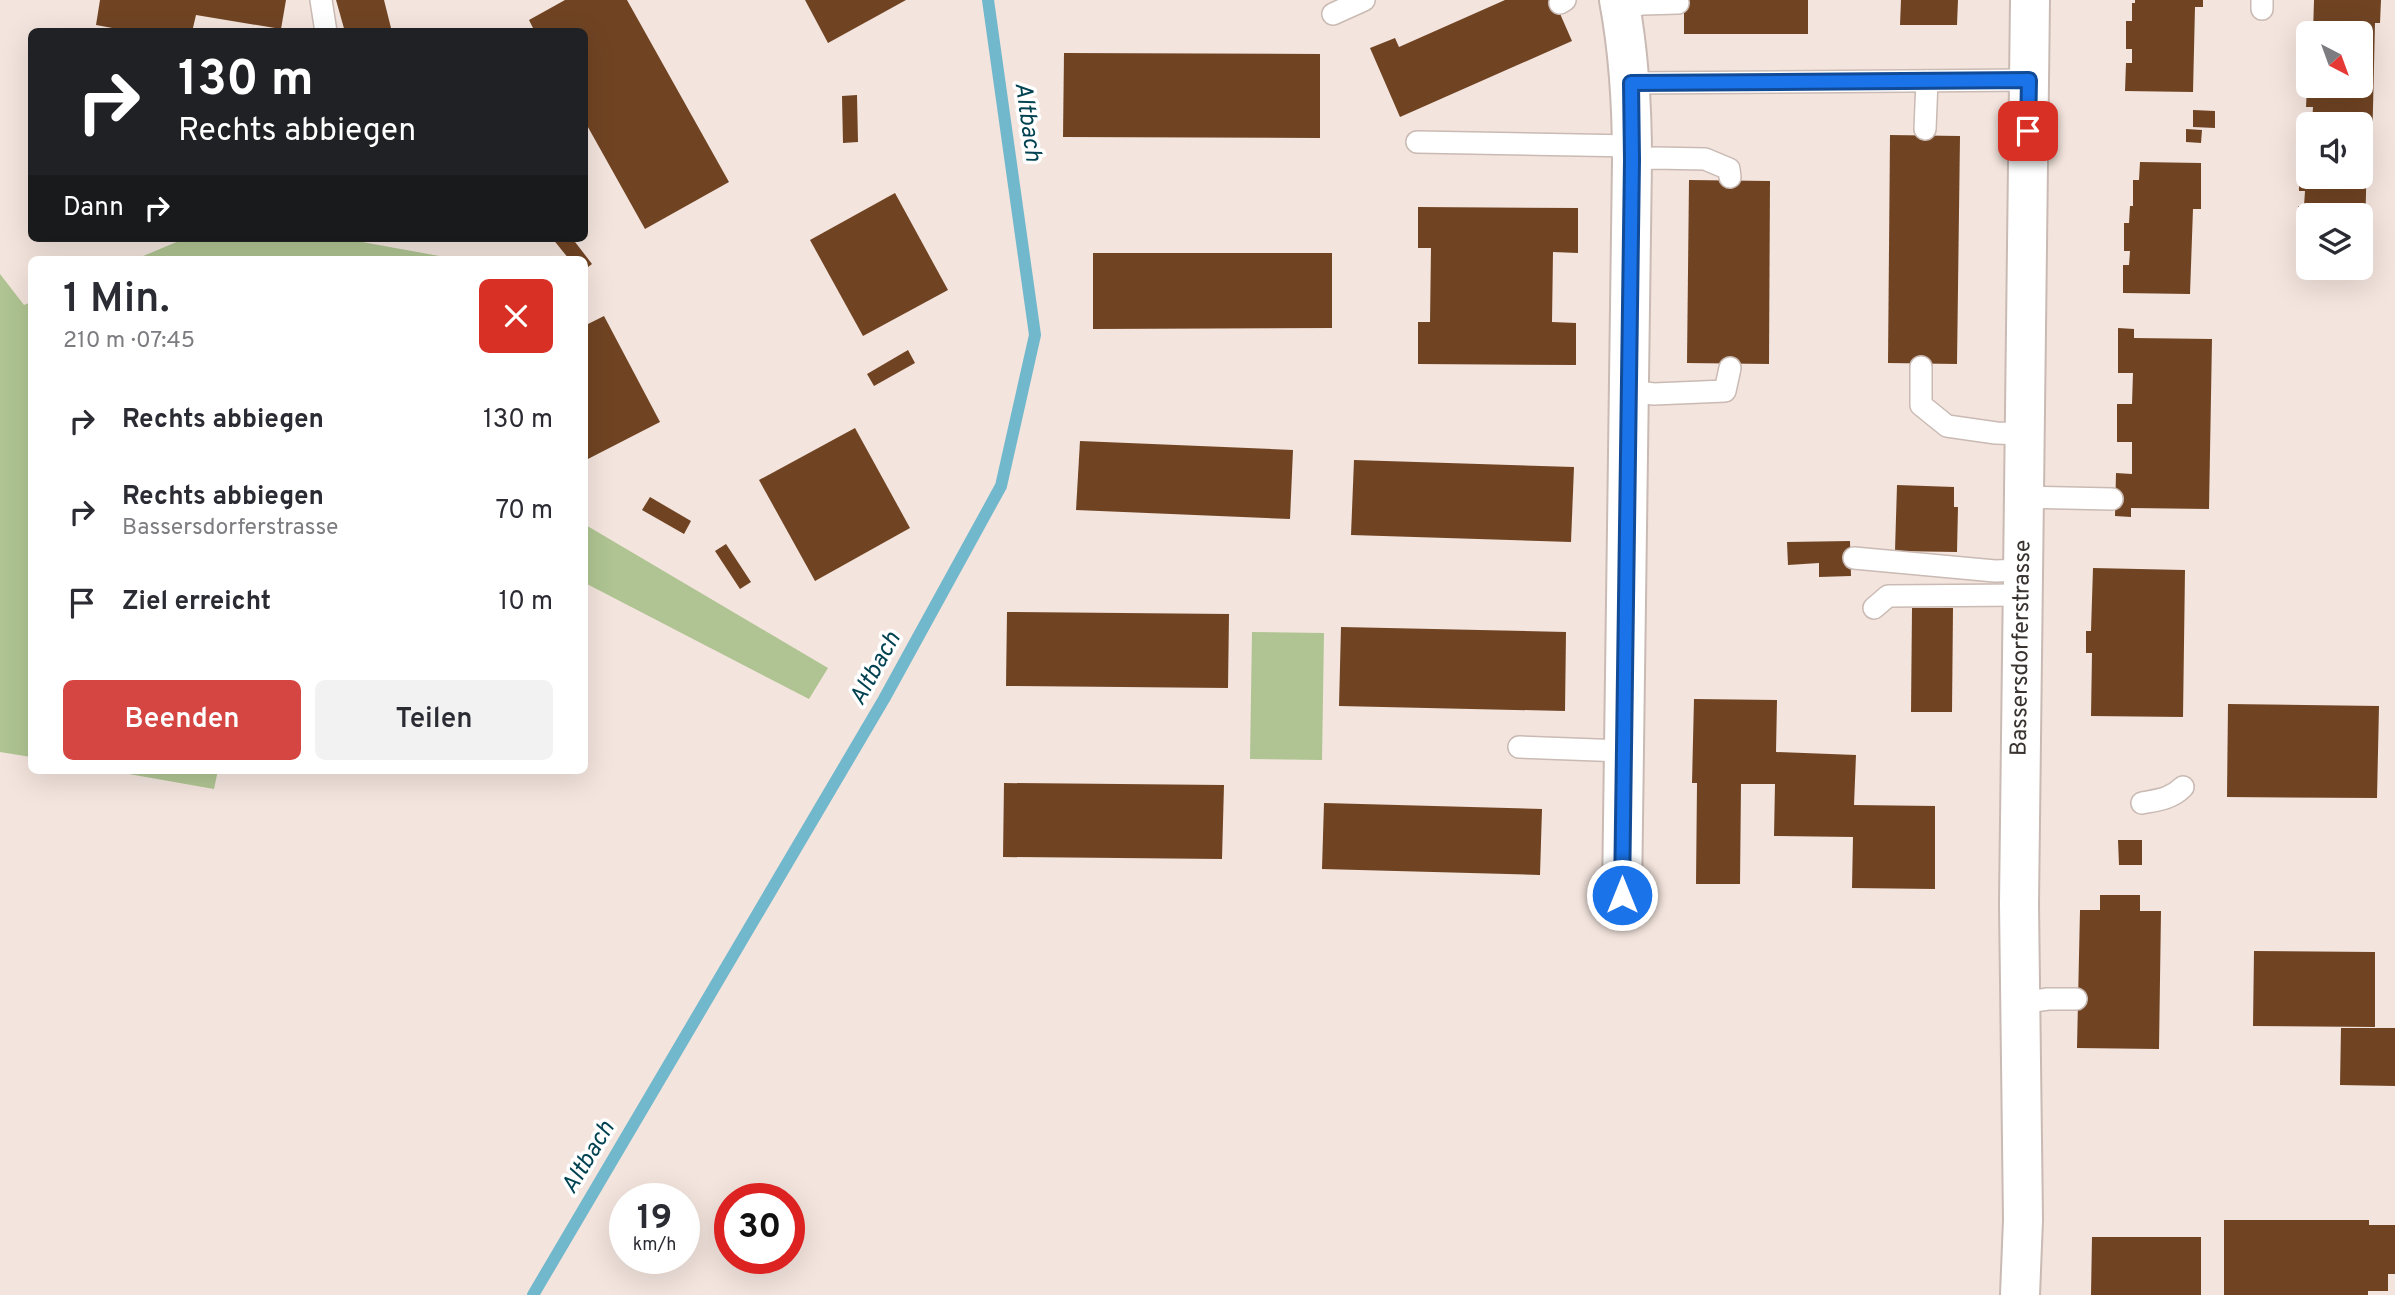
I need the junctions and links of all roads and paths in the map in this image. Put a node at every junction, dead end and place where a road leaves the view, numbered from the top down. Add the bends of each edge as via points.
1 (321, 0) edge
2 (1364, 0) edge
3 (2029, 0) edge
4 (1678, 3) dead end
5 (1619, 4) edge
6 (1333, 14) dead end
7 (325, 28) edge
8 (2029, 80) junction
9 (1927, 81) junction
10 (1631, 83) junction
11 (1926, 129) dead end
12 (1417, 142) dead end
13 (1632, 153) junction
14 (1730, 177) dead end
15 (1922, 367) dead end
16 (1730, 368) dead end
17 (1628, 390) junction
18 (2025, 434) junction
19 (2024, 497) junction
20 (2112, 499) dead end
21 (1854, 558) dead end
22 (2023, 583) junction
23 (1874, 608) dead end
24 (1520, 747) dead end
25 (1623, 751) junction
26 (2183, 787) dead end
27 (2142, 803) dead end
28 (1622, 895) dead end
29 (2076, 999) dead end
30 (2020, 1003) junction
31 (2020, 1295) edge

1 - 7 lane
2 - 6 lane
3 - 8 street, Bassersdorferstrasse
4 - 5 lane
5 - 10 street
8 - 9 lane
8 - 18 street, Bassersdorferstrasse
9 - 10 lane
9 - 11 lane
10 - 13 street
12 - 13 lane
13 - 14 lane via 1705,159 1729,169
13 - 17 street
15 - 18 lane via 1921,405 1947,426
16 - 17 lane via 1725,391 1654,394
17 - 25 street
18 - 19 street, Bassersdorferstrasse
19 - 20 lane
19 - 22 street, Bassersdorferstrasse
21 - 22 lane via 1995,571
22 - 23 lane via 1888,596
22 - 30 street, Bassersdorferstrasse
24 - 25 lane
25 - 28 street
26 - 27 lane via 2162,800
29 - 30 lane
30 - 31 street, Bassersdorferstrasse

